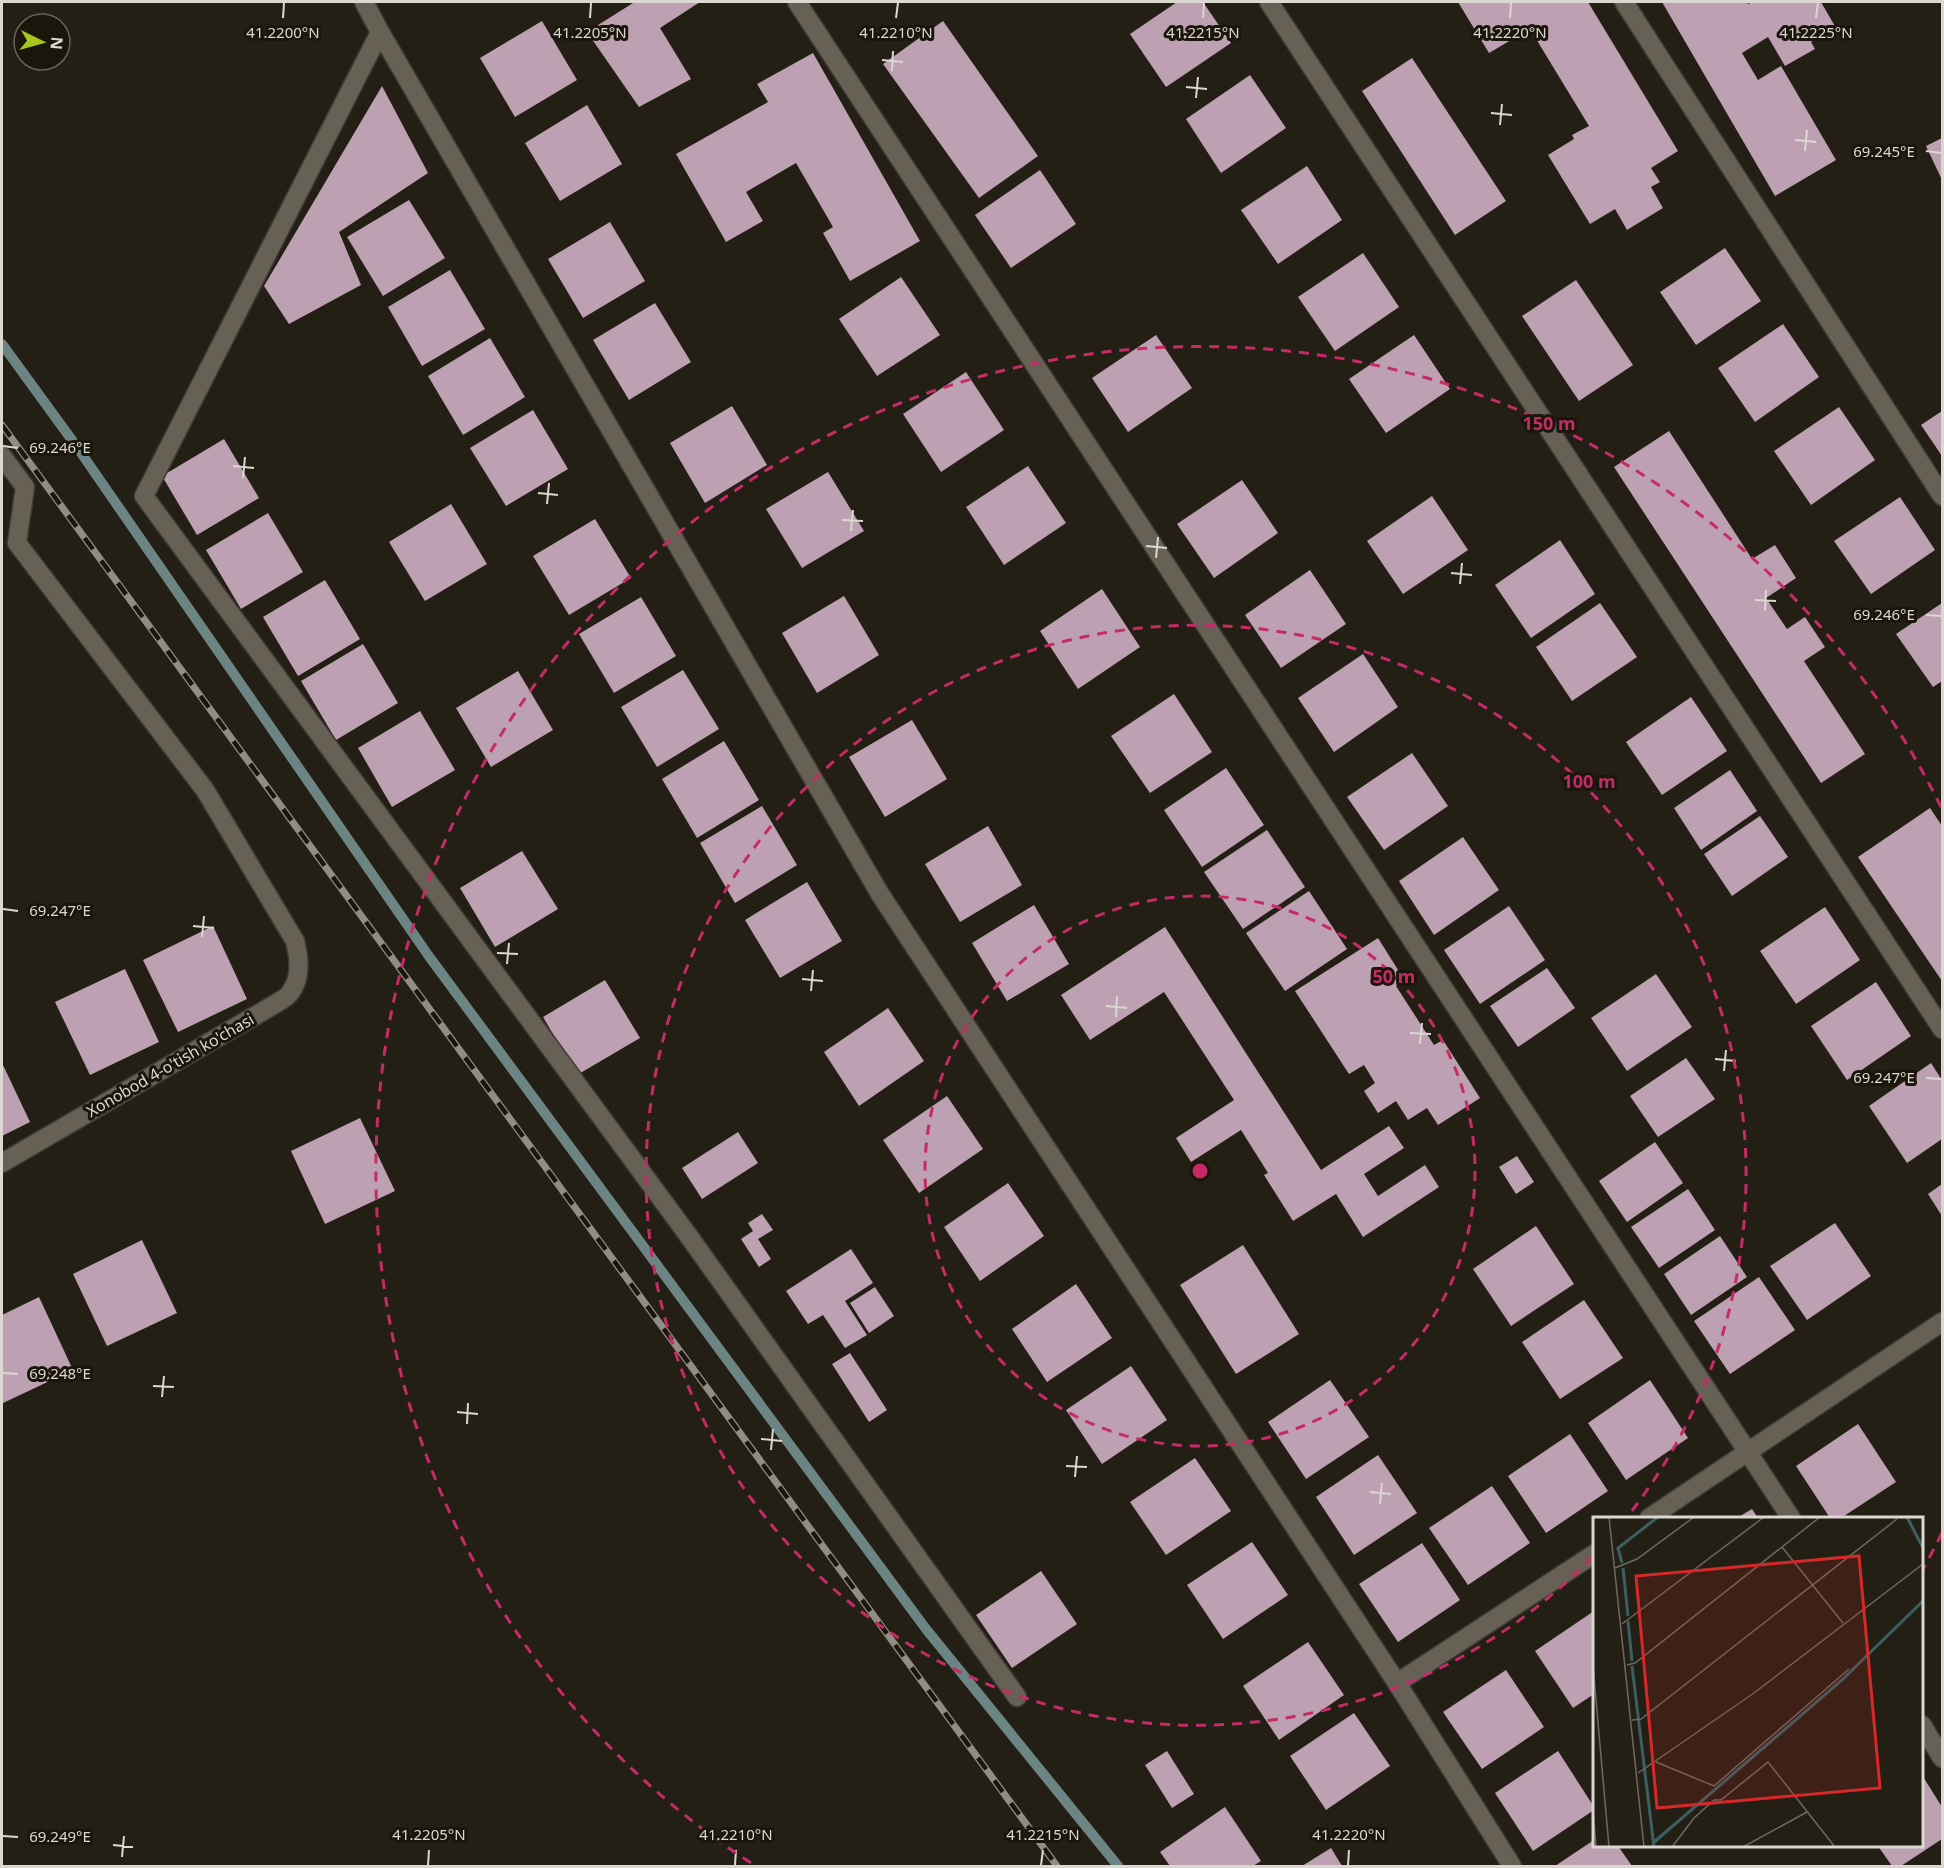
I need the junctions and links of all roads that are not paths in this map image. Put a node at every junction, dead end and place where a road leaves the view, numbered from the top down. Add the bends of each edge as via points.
1 (364, 2) edge
2 (797, 2) edge
3 (1269, 2) edge
4 (1624, 2) edge
5 (380, 32) junction
6 (2, 456) edge
7 (1942, 496) edge
8 (1942, 1029) edge
9 (2, 1163) edge
10 (1942, 1322) edge
11 (1749, 1453) junction
12 (1651, 1517) edge
13 (1790, 1517) edge
14 (1593, 1555) edge
15 (1397, 1683) junction
16 (1017, 1697) dead end
17 (1923, 1727) edge
18 (1942, 1758) edge
19 (1512, 1866) edge

1 - 5 street
2 - 11 street
3 - 8 street
4 - 7 street
5 - 15 street via 880,894
5 - 16 street via 144,496 688,1235
6 - 9 street, Xonobod 4-o'tish ko'chasi via 25,487 17,543 205,789 295,941 299,959 298,977 290,994
10 - 11 street
11 - 12 street
11 - 13 street
14 - 15 street
15 - 19 street
17 - 18 street

